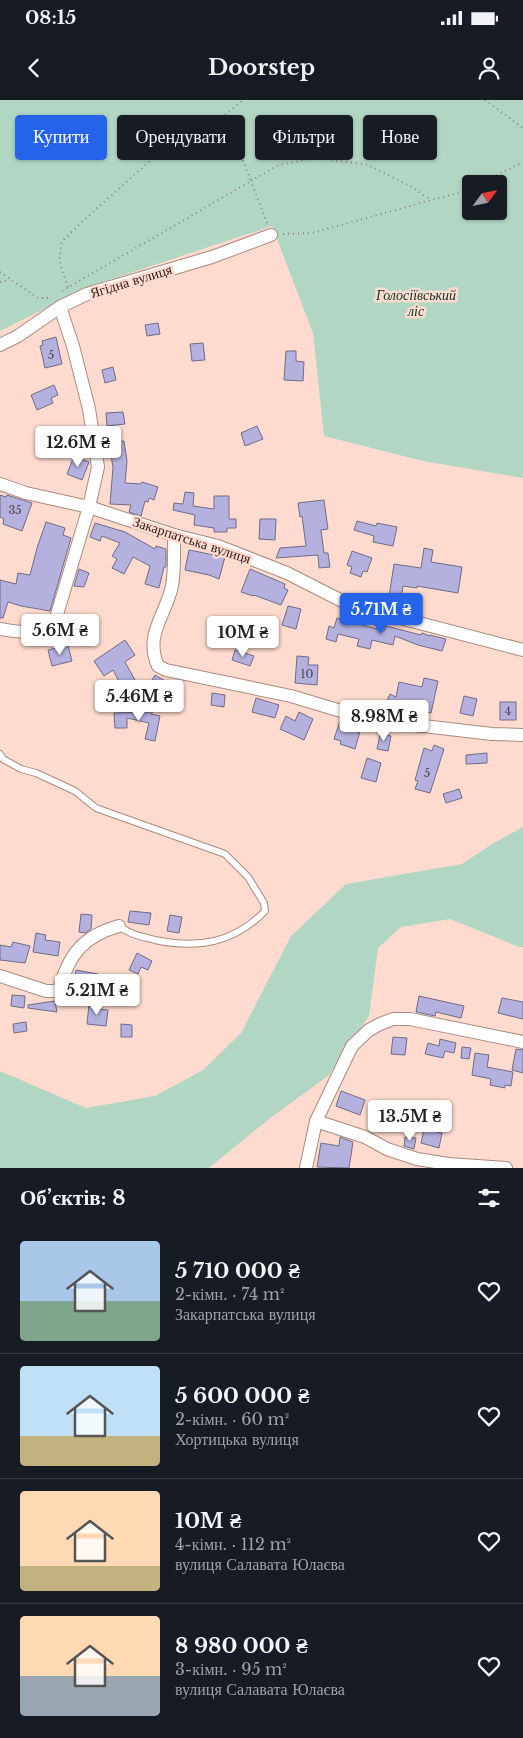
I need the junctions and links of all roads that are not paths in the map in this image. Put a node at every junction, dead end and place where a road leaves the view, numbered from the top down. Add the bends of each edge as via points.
1 (271, 235) road end
2 (57, 302) junction
3 (0, 345) edge
4 (0, 484) edge
5 (89, 507) junction
6 (174, 536) junction
7 (0, 630) edge
8 (523, 650) edge
9 (523, 735) edge
10 (0, 754) edge
11 (119, 926) joint
12 (0, 976) edge
13 (523, 1042) edge
14 (316, 1121) junction
15 (416, 1164) edge
16 (306, 1168) edge
17 (506, 1168) edge

1 - 2 street, Ягідна вулиця via 212,257
2 - 3 street, Ягідна вулиця via 18,336
2 - 5 street via 73,346 89,409 98,467
4 - 5 street, Закарпатська вулиця
5 - 6 street, Закарпатська вулиця
5 - 7 street via 55,621 40,631
6 - 8 street, Закарпатська вулиця via 218,546 287,573 350,605
6 - 9 street via 172,586 153,638 152,654 158,666 389,722
10 - 11 lane via 2,759 21,769 75,791 96,808 225,854 248,877 264,902 265,911 252,924 232,936 204,944 162,941 130,934
11 - 12 street via 86,940 76,951 64,972 60,991 46,991
13 - 14 street via 410,1018 393,1019 369,1030 352,1046
14 - 15 street via 365,1137
14 - 16 street
15 - 17 street

